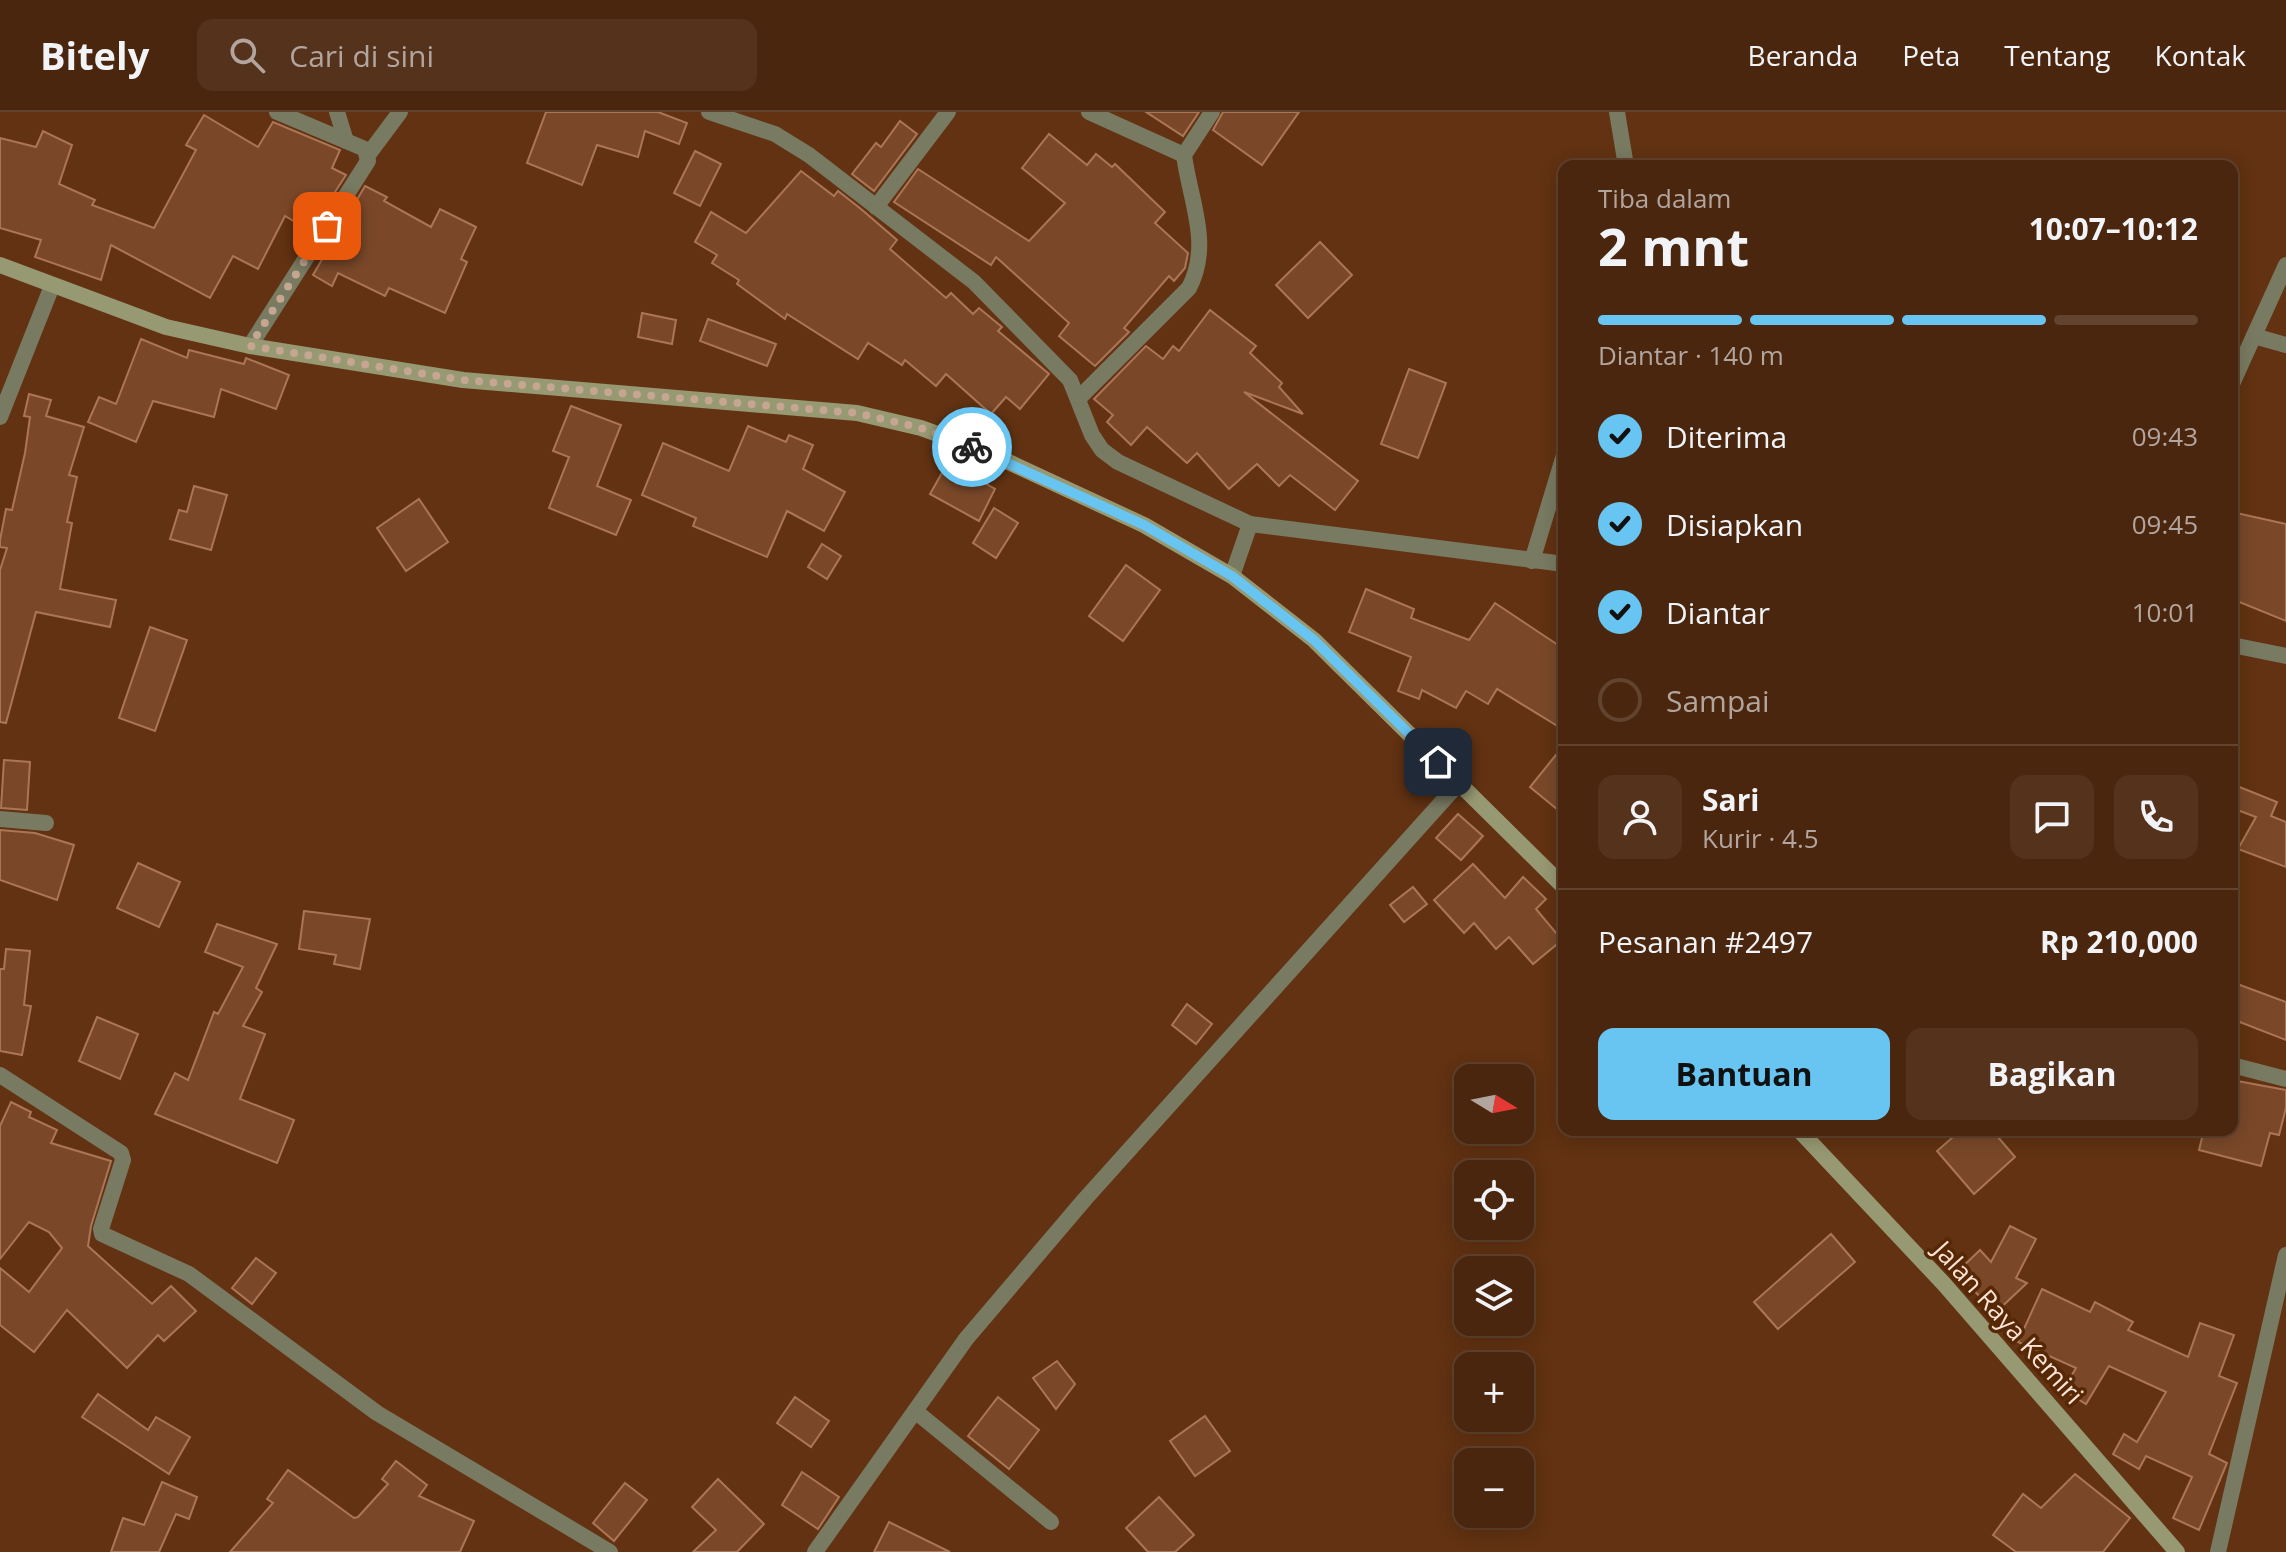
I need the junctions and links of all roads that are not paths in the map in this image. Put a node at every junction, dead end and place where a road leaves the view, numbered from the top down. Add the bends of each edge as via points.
1 (277, 112) edge
2 (337, 112) edge
3 (400, 112) edge
4 (709, 112) edge
5 (948, 112) edge
6 (1089, 112) edge
7 (1212, 112) edge
8 (1617, 112) edge
9 (346, 141) junction
10 (368, 155) junction
11 (1184, 155) junction
12 (1625, 160) edge
13 (876, 207) junction
14 (0, 265) edge
15 (2286, 265) edge
16 (52, 286) junction
17 (2254, 336) junction
18 (2286, 345) edge
19 (250, 346) junction
20 (2238, 371) edge
21 (1080, 397) junction
22 (0, 417) edge
23 (1558, 475) edge
24 (1246, 536) junction
25 (1532, 561) junction
26 (1558, 563) edge
27 (1232, 576) junction
28 (2238, 646) edge
29 (2286, 656) edge
30 (1459, 783) junction
31 (0, 819) edge
32 (46, 823) dead end
33 (1558, 881) edge
34 (2238, 1067) edge
35 (0, 1075) edge
36 (2286, 1079) edge
37 (1805, 1136) edge
38 (2286, 1255) edge
39 (915, 1411) junction
40 (1051, 1522) dead end
41 (610, 1552) edge
42 (815, 1552) edge
43 (2177, 1552) edge
44 (2218, 1552) edge

1 - 9 street
2 - 9 street
3 - 10 street
4 - 13 street via 775,134
5 - 13 street
6 - 11 street
7 - 11 street
8 - 12 street
9 - 10 street
10 - 19 street
11 - 21 street via 1200,235 1199,270 1189,288
13 - 21 street via 974,282 1070,380
14 - 16 street
15 - 17 street
16 - 19 street via 166,327
16 - 22 street
17 - 18 street
17 - 20 street
19 - 27 street via 463,380 857,413 921,428 987,452 1144,525
21 - 24 street via 1092,435 1110,456
23 - 25 street
24 - 25 street
24 - 27 street
25 - 26 street
27 - 30 street via 1314,640
28 - 29 street
30 - 33 street
30 - 39 street via 1085,1199 966,1339
31 - 32 street
34 - 36 street
35 - 41 street via 121,1153 102,1234 189,1274 377,1413
37 - 43 street, Jalan Raya Kemiri via 1944,1284
38 - 44 street
39 - 40 street
39 - 42 street

